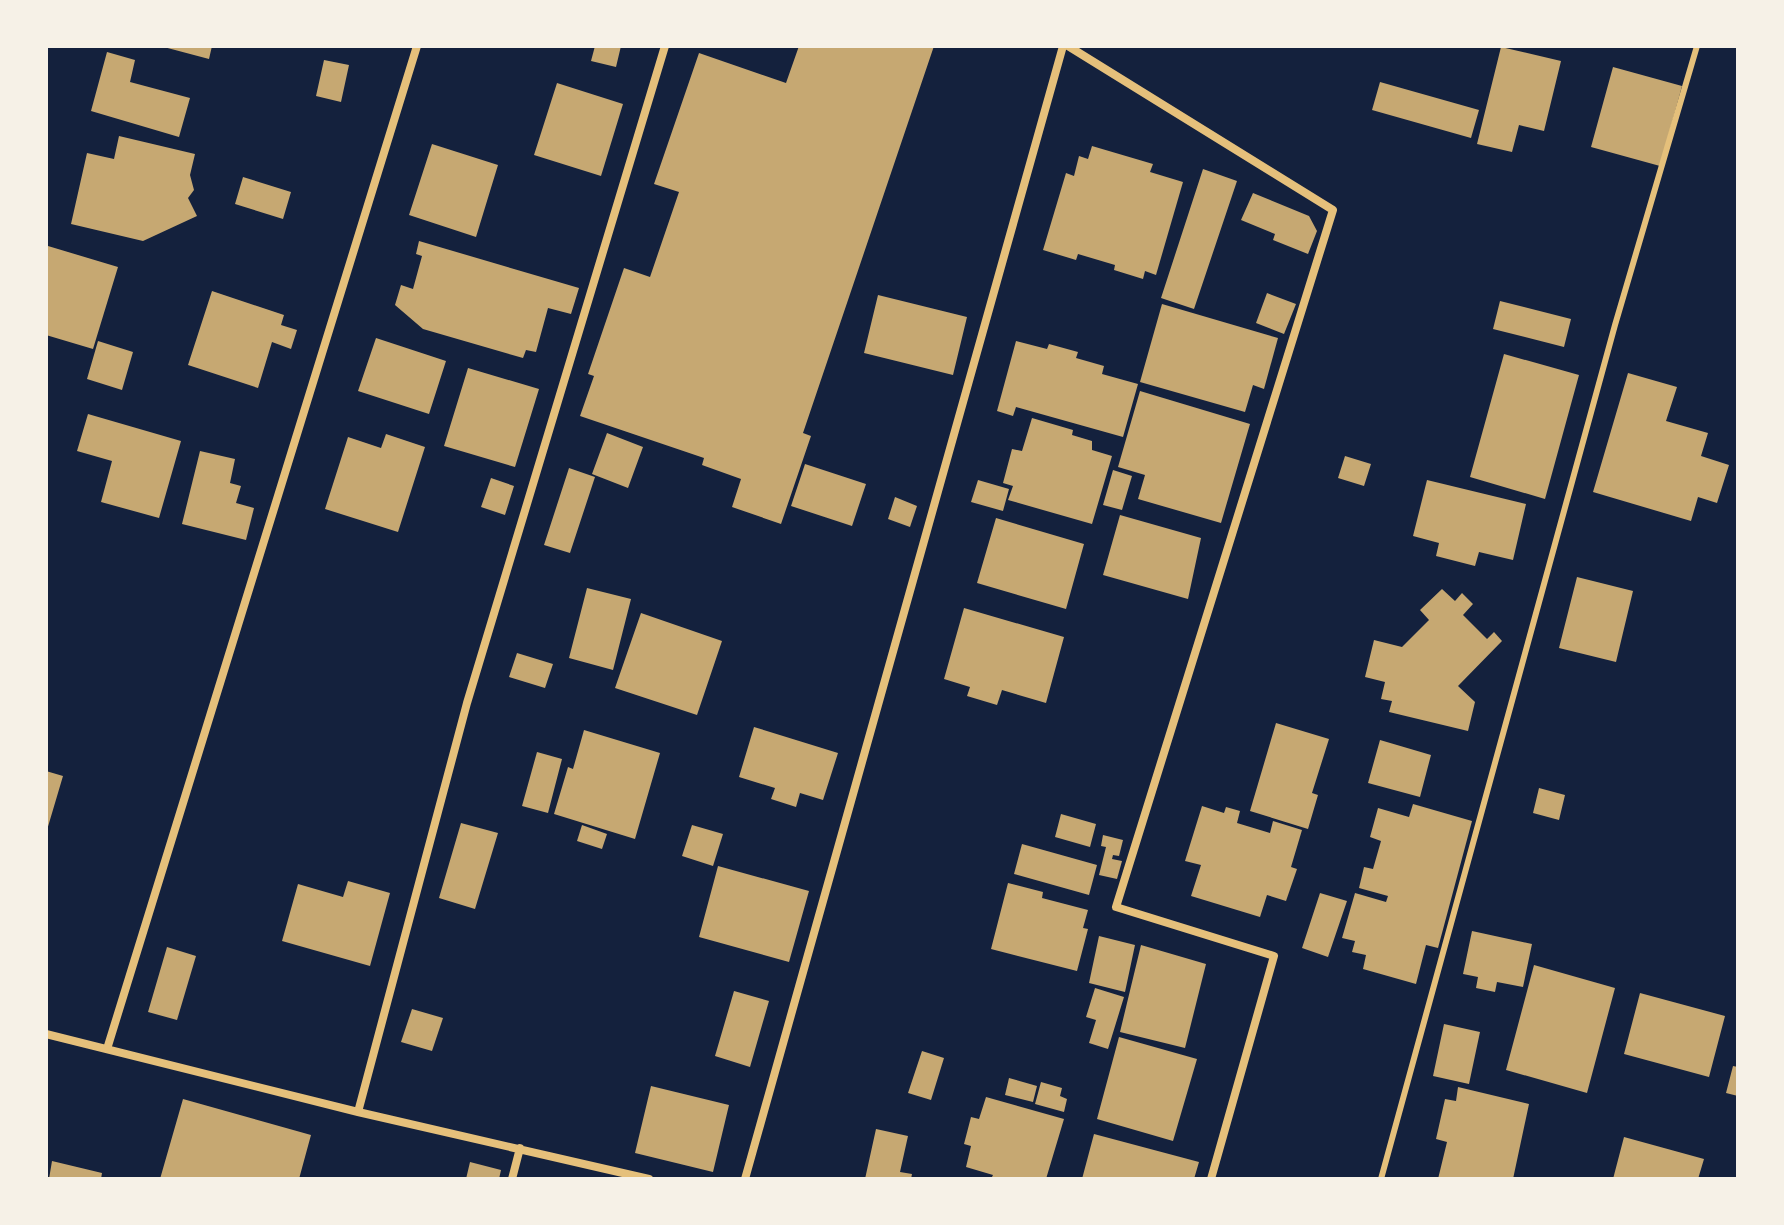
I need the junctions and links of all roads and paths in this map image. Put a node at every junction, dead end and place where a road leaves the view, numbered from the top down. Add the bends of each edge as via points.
1 (417, 46) edge
2 (665, 46) edge
3 (1066, 46) edge
4 (1697, 46) edge
5 (46, 1034) edge
6 (107, 1049) junction
7 (358, 1112) junction
8 (520, 1148) junction
9 (512, 1179) edge
10 (649, 1179) edge
11 (745, 1179) edge
12 (1211, 1179) edge
13 (1381, 1179) edge

1 - 6 street
2 - 7 street via 467,703
3 - 11 street
3 - 12 street via 1333,210 1116,907 1274,956
4 - 13 lane via 1615,325
5 - 6 street
6 - 7 street
7 - 8 street
8 - 9 street
8 - 10 street

